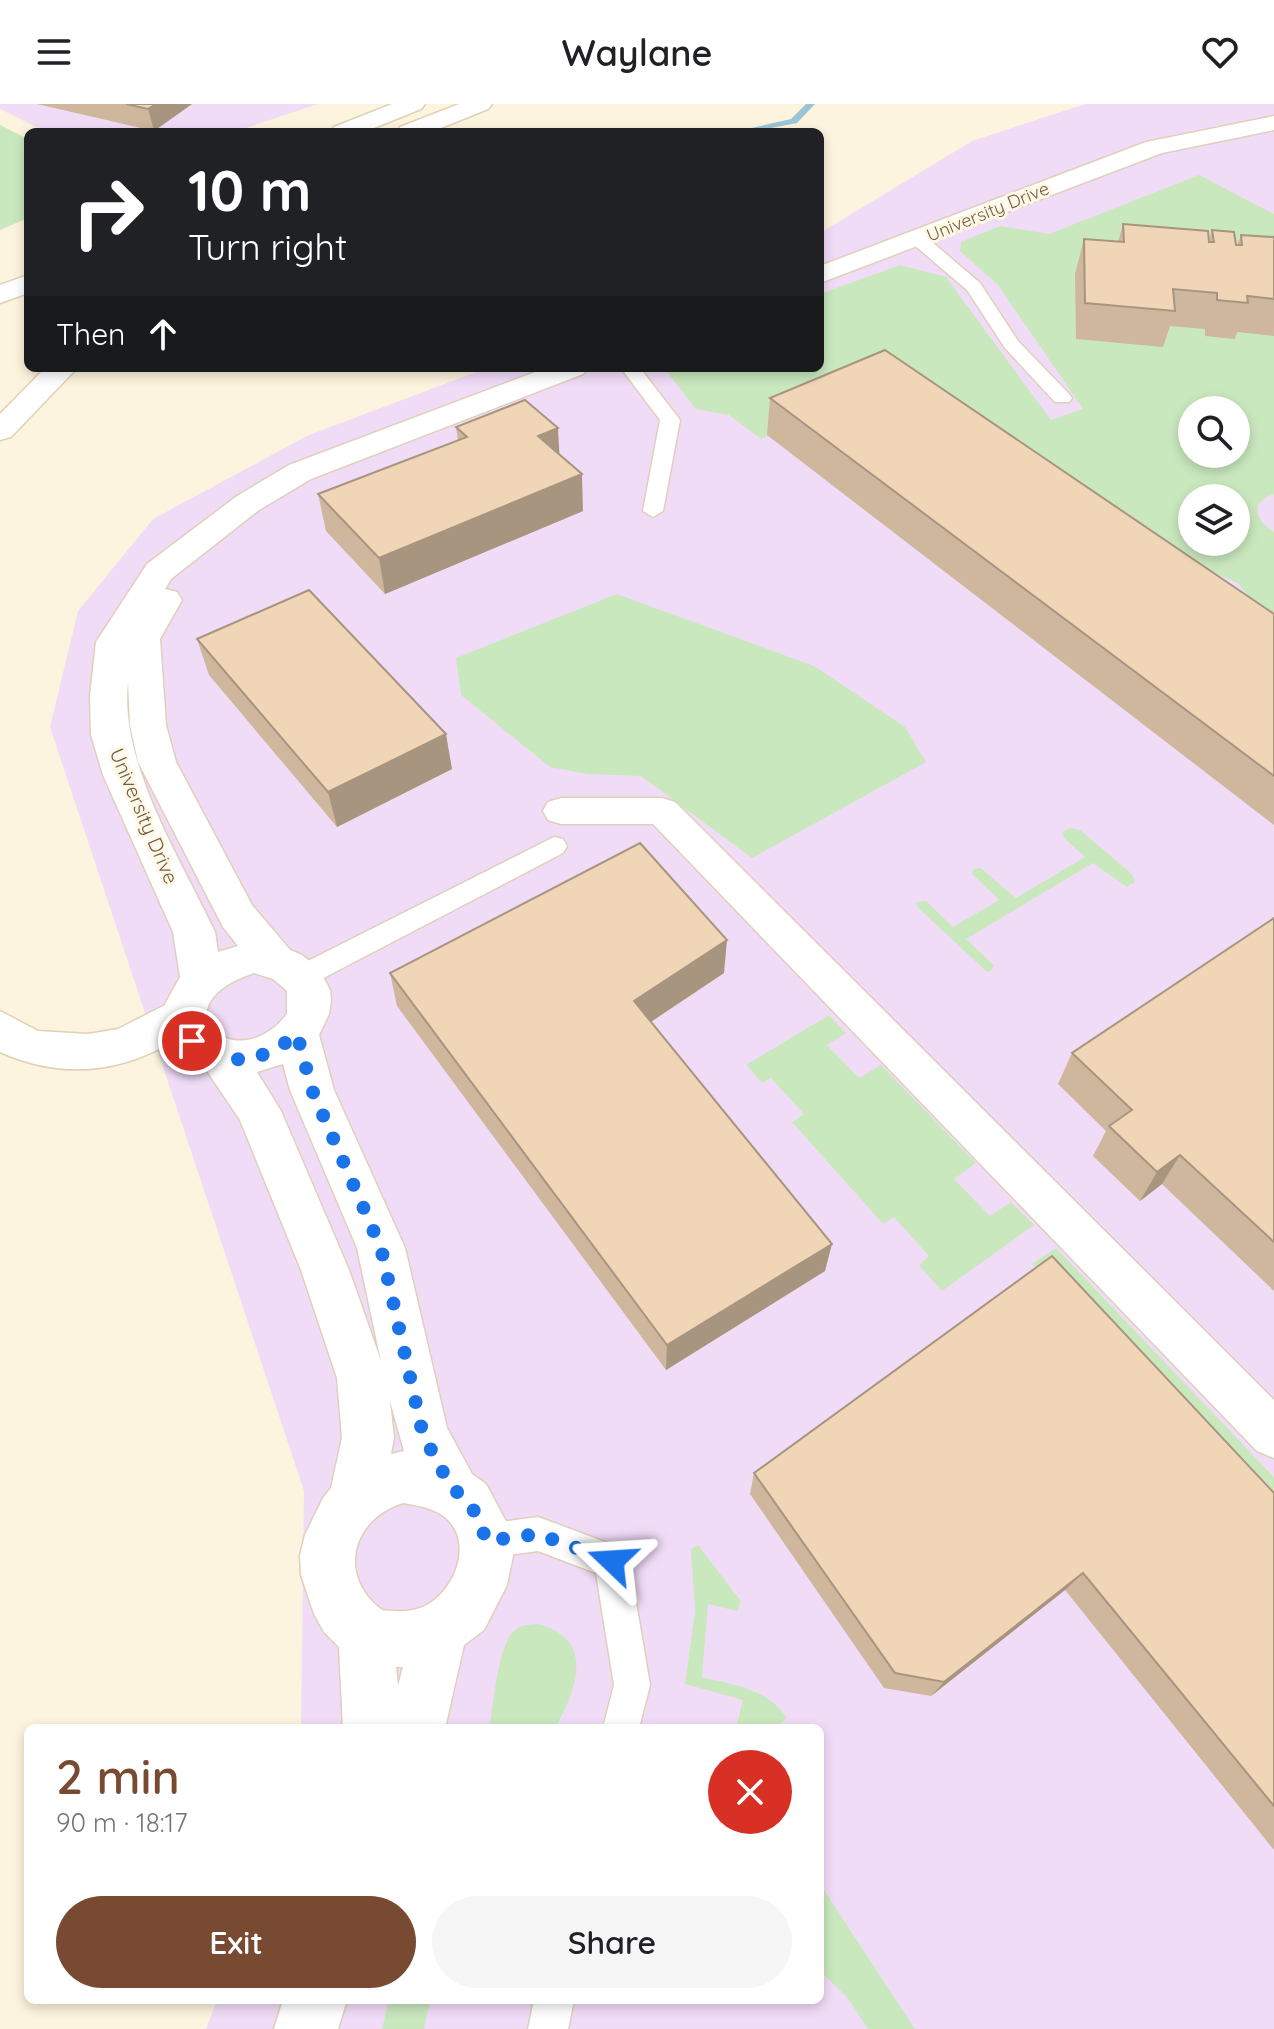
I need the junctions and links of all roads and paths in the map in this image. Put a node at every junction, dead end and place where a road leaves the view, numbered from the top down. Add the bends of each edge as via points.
1 (413, 104) edge
2 (480, 104) edge
3 (1231, 106) dead end
4 (1203, 110) dead end
5 (1273, 123) edge
6 (426, 127) edge
7 (353, 128) edge
8 (1155, 147) junction
9 (919, 240) junction
10 (24, 259) edge
11 (0, 268) edge
12 (824, 274) edge
13 (24, 285) edge
14 (0, 295) edge
15 (58, 372) edge
16 (562, 372) edge
17 (633, 372) edge
18 (1062, 398) dead end
19 (0, 431) edge
20 (653, 511) dead end
21 (200, 539) junction
22 (558, 829) joint
23 (287, 968) junction
24 (192, 996) junction
25 (0, 1029) edge
26 (297, 1034) junction
27 (223, 1059) junction
28 (1274, 1434) edge
29 (451, 1487) junction
30 (355, 1500) junction
31 (486, 1541) junction
32 (440, 1630) junction
33 (366, 1634) junction
34 (372, 1724) edge
35 (417, 1724) edge
36 (622, 1724) edge
37 (314, 2004) edge
38 (553, 2004) edge
39 (306, 2029) edge
40 (548, 2029) edge

1 - 7 street
2 - 6 street
3 - 5 street
4 - 8 street, University Drive
5 - 8 street, University Drive
8 - 9 street, University Drive
9 - 12 street, University Drive
9 - 18 lane via 974,287 1011,344
10 - 11 street
13 - 14 street
15 - 19 street
16 - 21 street, University Drive via 300,472
17 - 20 lane via 670,420
21 - 23 street, University Drive via 143,639 148,725 157,762 237,916
21 - 24 street, University Drive via 159,572 114,642 108,696 110,735 122,775 194,932
22 - 23 lane
22 - 28 street via 662,811
23 - 24 street via 254,957 233,961
23 - 26 street via 309,989 307,1018
24 - 25 street via 139,1039 99,1050 55,1053 10,1038
24 - 27 street via 184,1027 192,1041
26 - 27 street via 263,1055
26 - 29 street via 312,1090 381,1248 423,1435
27 - 30 street via 259,1111 325,1270 362,1378 368,1438
29 - 30 street via 429,1478 403,1477 376,1485
29 - 31 street via 468,1501
30 - 33 street via 329,1544 326,1570 331,1595 345,1617
31 - 32 street via 486,1567 477,1592
31 - 36 lane via 538,1534 612,1561 632,1685
32 - 33 street via 393,1640
32 - 35 street
33 - 34 street
37 - 39 street
38 - 40 lane

